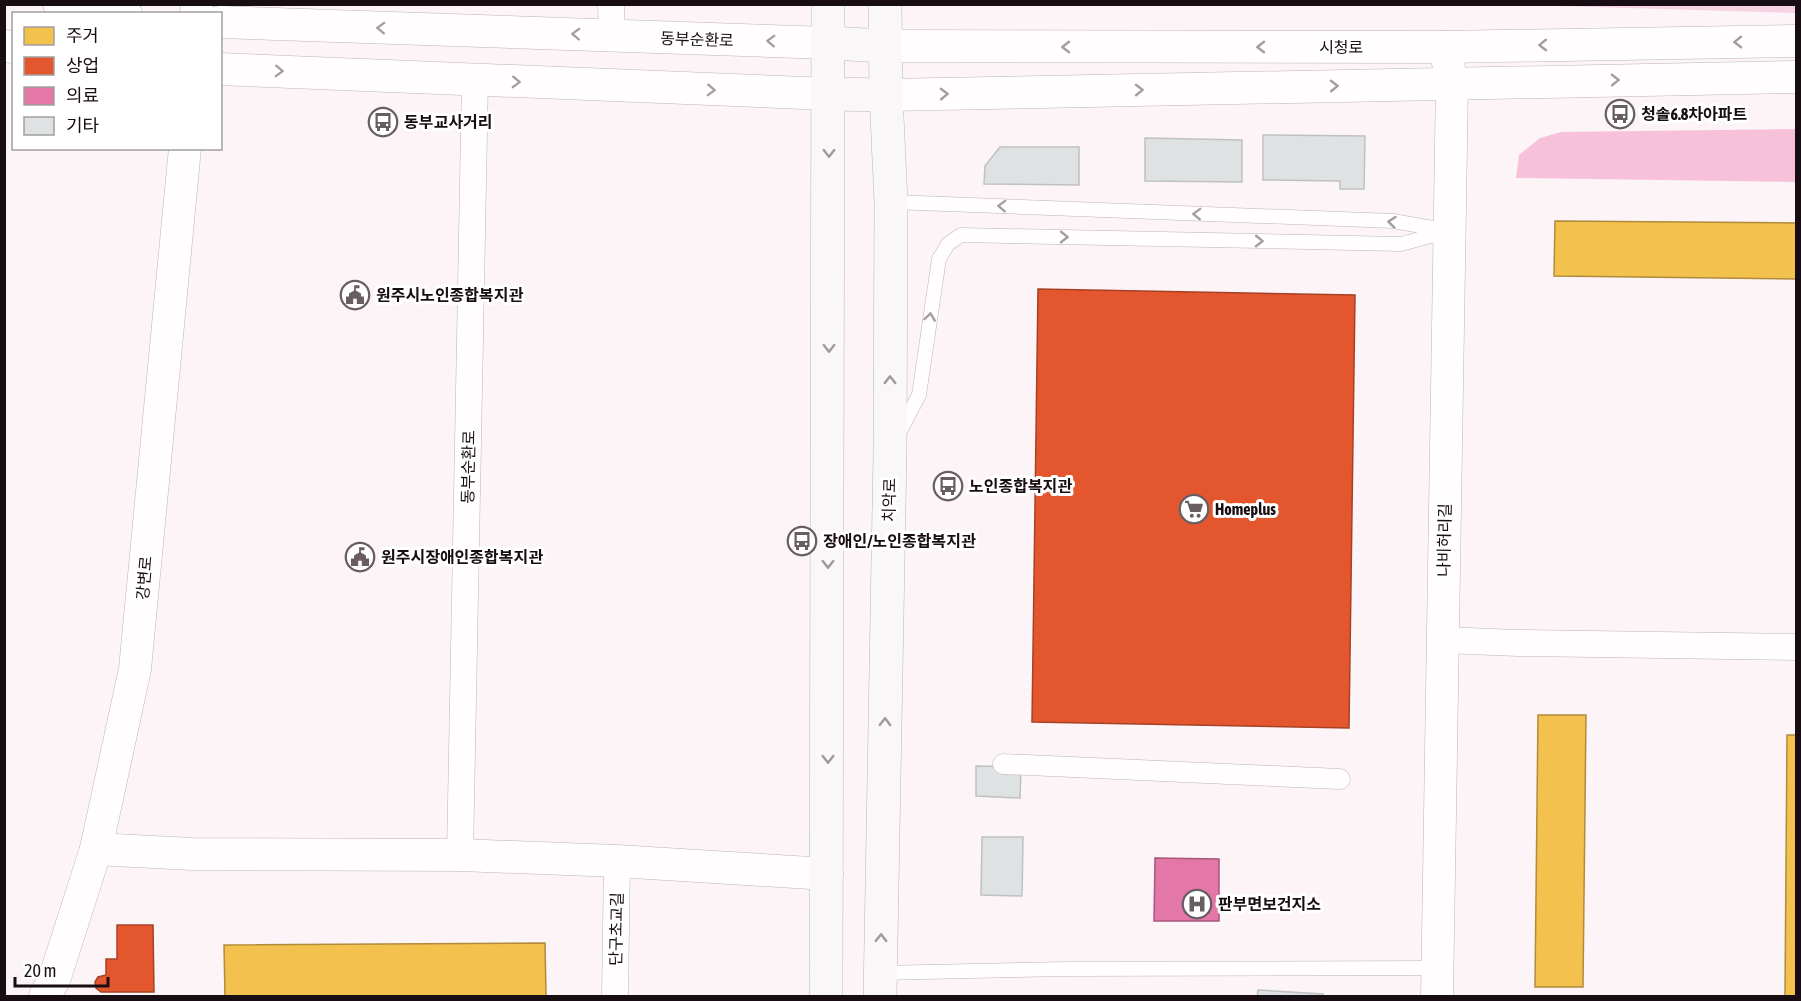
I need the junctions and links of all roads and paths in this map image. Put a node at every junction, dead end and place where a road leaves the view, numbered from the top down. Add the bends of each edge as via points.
1 (59, 4) edge
2 (611, 4) edge
3 (828, 4) edge
4 (885, 4) edge
5 (113, 12) edge
6 (222, 22) edge
7 (612, 36) junction
8 (1797, 41) edge
9 (829, 43) junction
10 (885, 46) junction
11 (1445, 47) junction
12 (222, 69) edge
13 (1797, 77) edge
14 (475, 80) junction
15 (1452, 84) junction
16 (829, 94) junction
17 (886, 95) junction
18 (184, 150) edge
19 (891, 202) junction
20 (1449, 231) junction
21 (890, 452) junction
22 (1443, 640) junction
23 (1797, 647) edge
24 (1003, 764) dead end
25 (1340, 779) dead end
26 (96, 849) junction
27 (460, 855) junction
28 (617, 861) junction
29 (827, 874) junction
30 (1437, 982) edge
31 (880, 985) edge
32 (45, 996) edge
33 (615, 996) edge
34 (826, 996) edge

1 - 5 street
2 - 7 street
3 - 9 main road
4 - 10 main road, 치악로
7 -> 6 street, 동부순환로
9 -> 7 street, 동부순환로
8 -> 11 street, 시청로
9 - 10 main road, 동부순환로
9 - 16 main road
11 -> 10 street, 시청로
10 - 17 main road, 치악로
11 - 15 street, 나비허리길
12 -> 14 street
15 -> 13 street
14 -> 16 street
14 - 27 street, 동부순환로
17 -> 15 street
15 - 20 street, 나비허리길
16 - 17 main road
16 -> 29 main road
17 - 19 main road, 치악로
18 - 26 street, 강변로 via 135,669
20 -> 19 lane via 1393,221
21 -> 19 main road, 치악로
21 -> 20 lane via 918,395 939,259 948,244 961,235 1401,244
20 - 22 street, 나비허리길
31 -> 21 main road, 치악로
22 - 23 street
22 - 30 street, 나비허리길
24 - 25 street
26 - 27 street via 192,854
26 - 32 street, 강변로 via 55,977
27 - 28 street
28 - 29 street
28 - 33 street, 단구초교길
29 - 34 main road
30 - 31 lane via 1068,969

